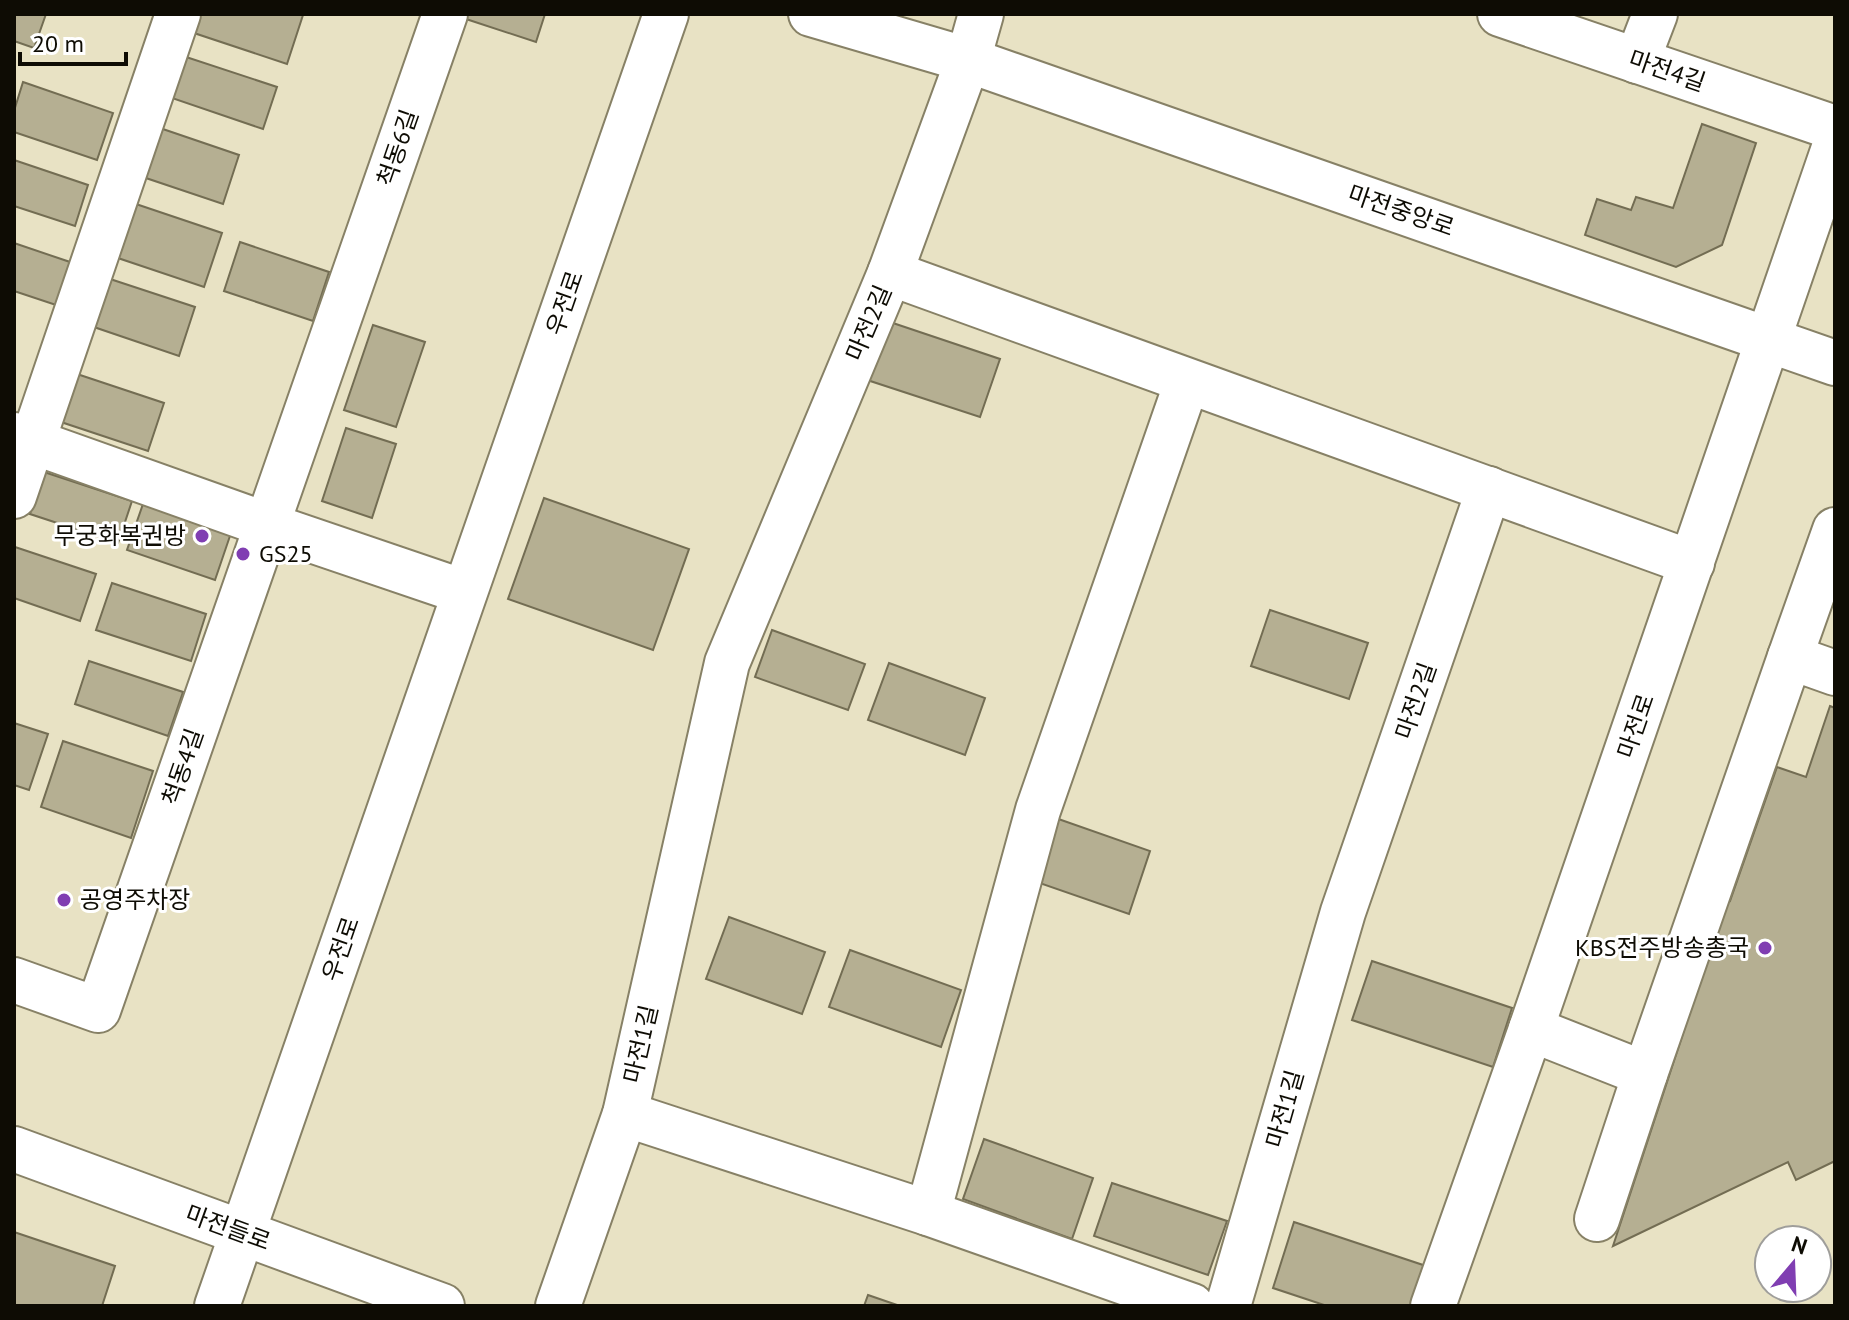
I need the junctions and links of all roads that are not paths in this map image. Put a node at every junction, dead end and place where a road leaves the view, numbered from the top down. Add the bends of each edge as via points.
1 (178, 14) edge
2 (445, 14) edge
3 (666, 14) edge
4 (811, 14) edge
5 (981, 14) edge
6 (1500, 14) edge
7 (1655, 14) edge
8 (968, 60) junction
9 (1637, 61) junction
10 (1835, 128) edge
11 (1835, 145) edge
12 (890, 273) junction
13 (351, 283) joint
14 (1770, 339) junction
15 (1835, 363) edge
16 (1187, 382) junction
17 (23, 438) edge
18 (1489, 489) junction
19 (14, 496) edge
20 (267, 525) junction
21 (1835, 530) edge
22 (1692, 563) junction
23 (464, 592) junction
24 (1790, 657) junction
25 (727, 663) joint
26 (1835, 673) edge
27 (1343, 912) joint
28 (14, 980) edge
29 (1531, 1029) junction
30 (1645, 1074) junction
31 (625, 1114) junction
32 (14, 1149) edge
33 (928, 1213) junction
34 (1597, 1219) dead end
35 (242, 1233) junction
36 (217, 1306) edge
37 (442, 1306) edge
38 (558, 1306) edge
39 (1192, 1306) edge
40 (1228, 1306) edge
41 (1433, 1306) edge

1 - 17 street via 114,203
2 - 13 street, 척동6길
3 - 23 street, 우전로
4 - 8 street, 마전중앙로
5 - 8 street
6 - 9 street, 마전4길
7 - 9 street
8 - 12 street
8 - 14 street, 마전중앙로
9 - 10 street, 마전4길
11 - 14 street, 마전로
12 - 16 street, 마전2길
12 - 25 street, 마전2길
13 - 20 street, 척동4길
14 - 15 street, 마전중앙로
14 - 22 street, 마전로
16 - 18 street, 마전2길
16 - 33 street via 1038,810
17 - 19 street
17 - 20 street
18 - 22 street, 마전2길
18 - 27 street, 마전2길
20 - 23 street
20 - 28 street, 척동4길 via 98,1010
21 - 24 street
22 - 29 street, 마전로
23 - 35 street, 우전로
24 - 26 street
24 - 30 street
25 - 31 street, 마전1길
27 - 40 street, 마전1길
29 - 30 street
29 - 41 street, 마전로
30 - 34 street
31 - 33 street, 마전1길
31 - 38 street
32 - 35 street, 마전들로
33 - 39 street, 마전1길
35 - 36 street, 우전로
35 - 37 street, 마전들로

